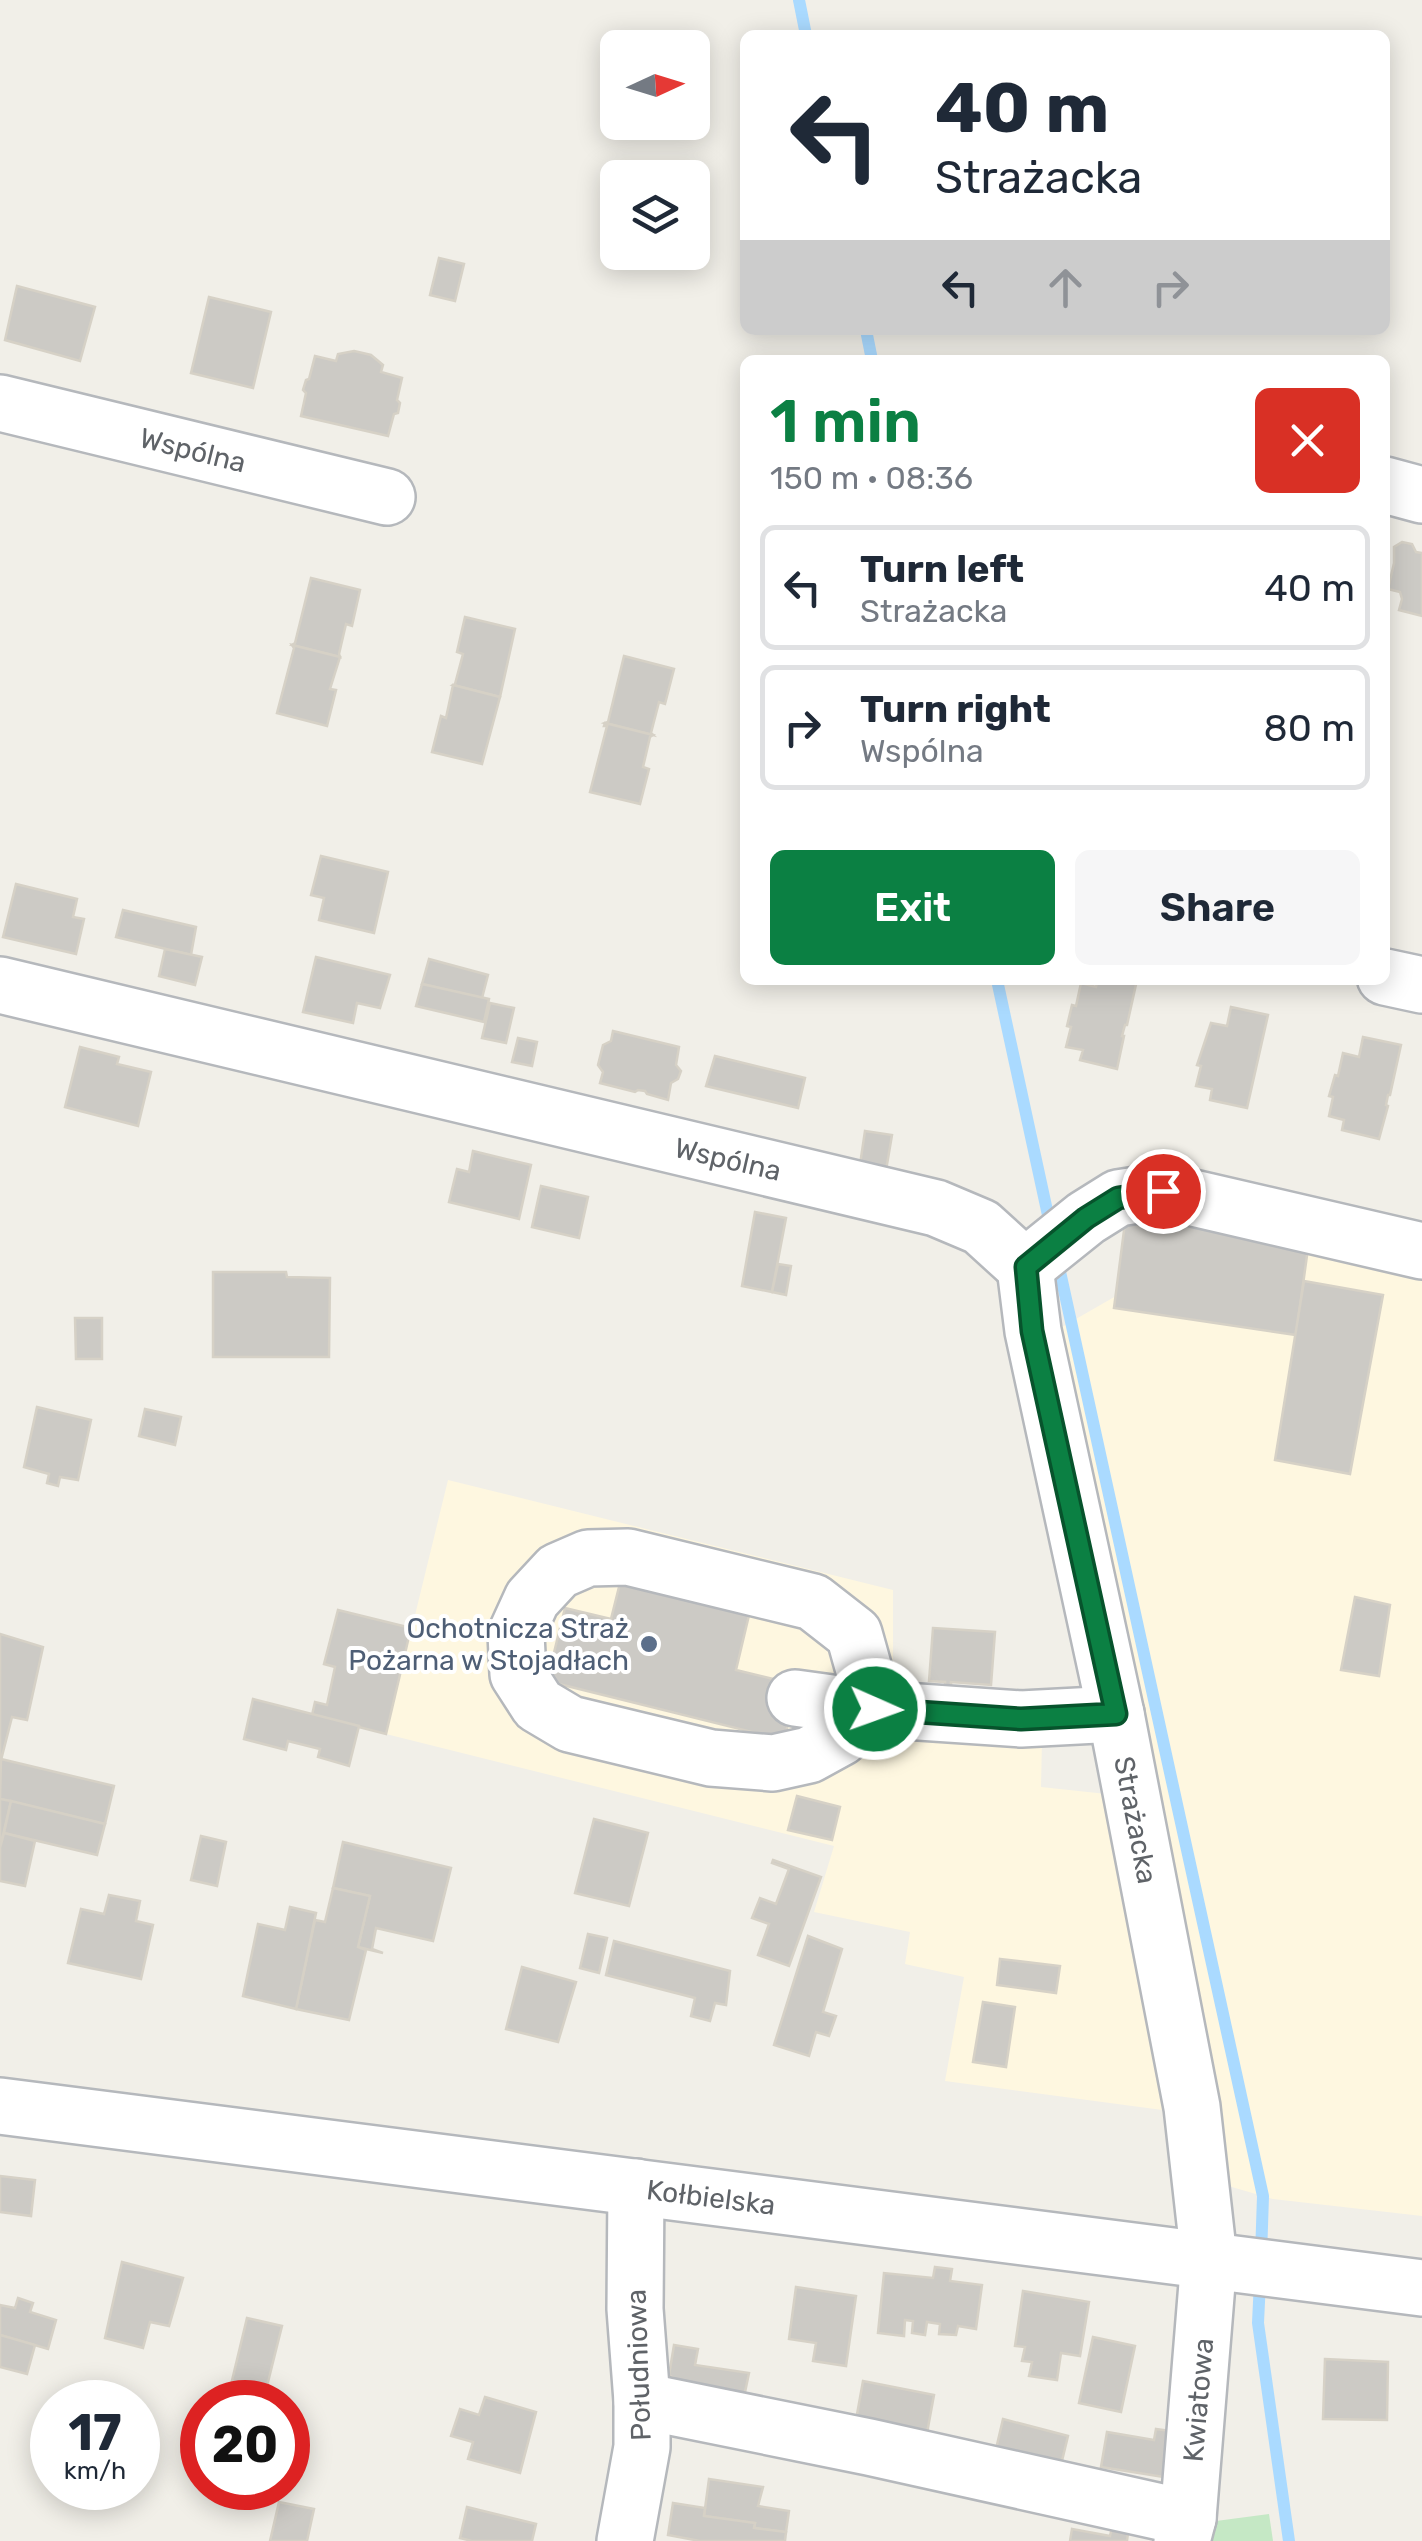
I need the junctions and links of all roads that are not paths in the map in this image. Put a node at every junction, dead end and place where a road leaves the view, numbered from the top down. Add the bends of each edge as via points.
1 (0, 404) edge
2 (1390, 486) edge
3 (1422, 495) edge
4 (387, 497) dead end
5 (1390, 978) edge
6 (0, 985) edge
7 (1422, 985) edge
8 (1422, 1251) edge
9 (1040, 1255) junction
10 (794, 1698) dead end
11 (875, 1709) junction
12 (1116, 1714) junction
13 (0, 2106) edge
14 (636, 2187) junction
15 (1241, 2264) junction
16 (1422, 2288) edge
17 (642, 2401) junction
18 (1185, 2529) edge
19 (624, 2541) edge

1 - 4 street, Wspólna
2 - 3 street
5 - 7 street
6 - 9 street, Wspólna via 936,1208
8 - 9 street via 1163,1191 1118,1198
9 - 12 street, Strażacka via 1032,1331
10 - 11 street
11 - 11 street via 809,1755 773,1763 711,1758 570,1724 538,1705 518,1674 516,1634 532,1600 558,1571 588,1558 628,1557 813,1602 854,1634
11 - 12 street via 1021,1719
12 - 15 street, Strażacka via 1192,2107
13 - 14 street, Kołbielska
14 - 15 street, Kołbielska
14 - 17 street, Południowa
15 - 16 street, Kołbielska
15 - 18 street, Kwiatowa
17 - 18 street via 888,2452
17 - 19 street, Południowa via 642,2447

